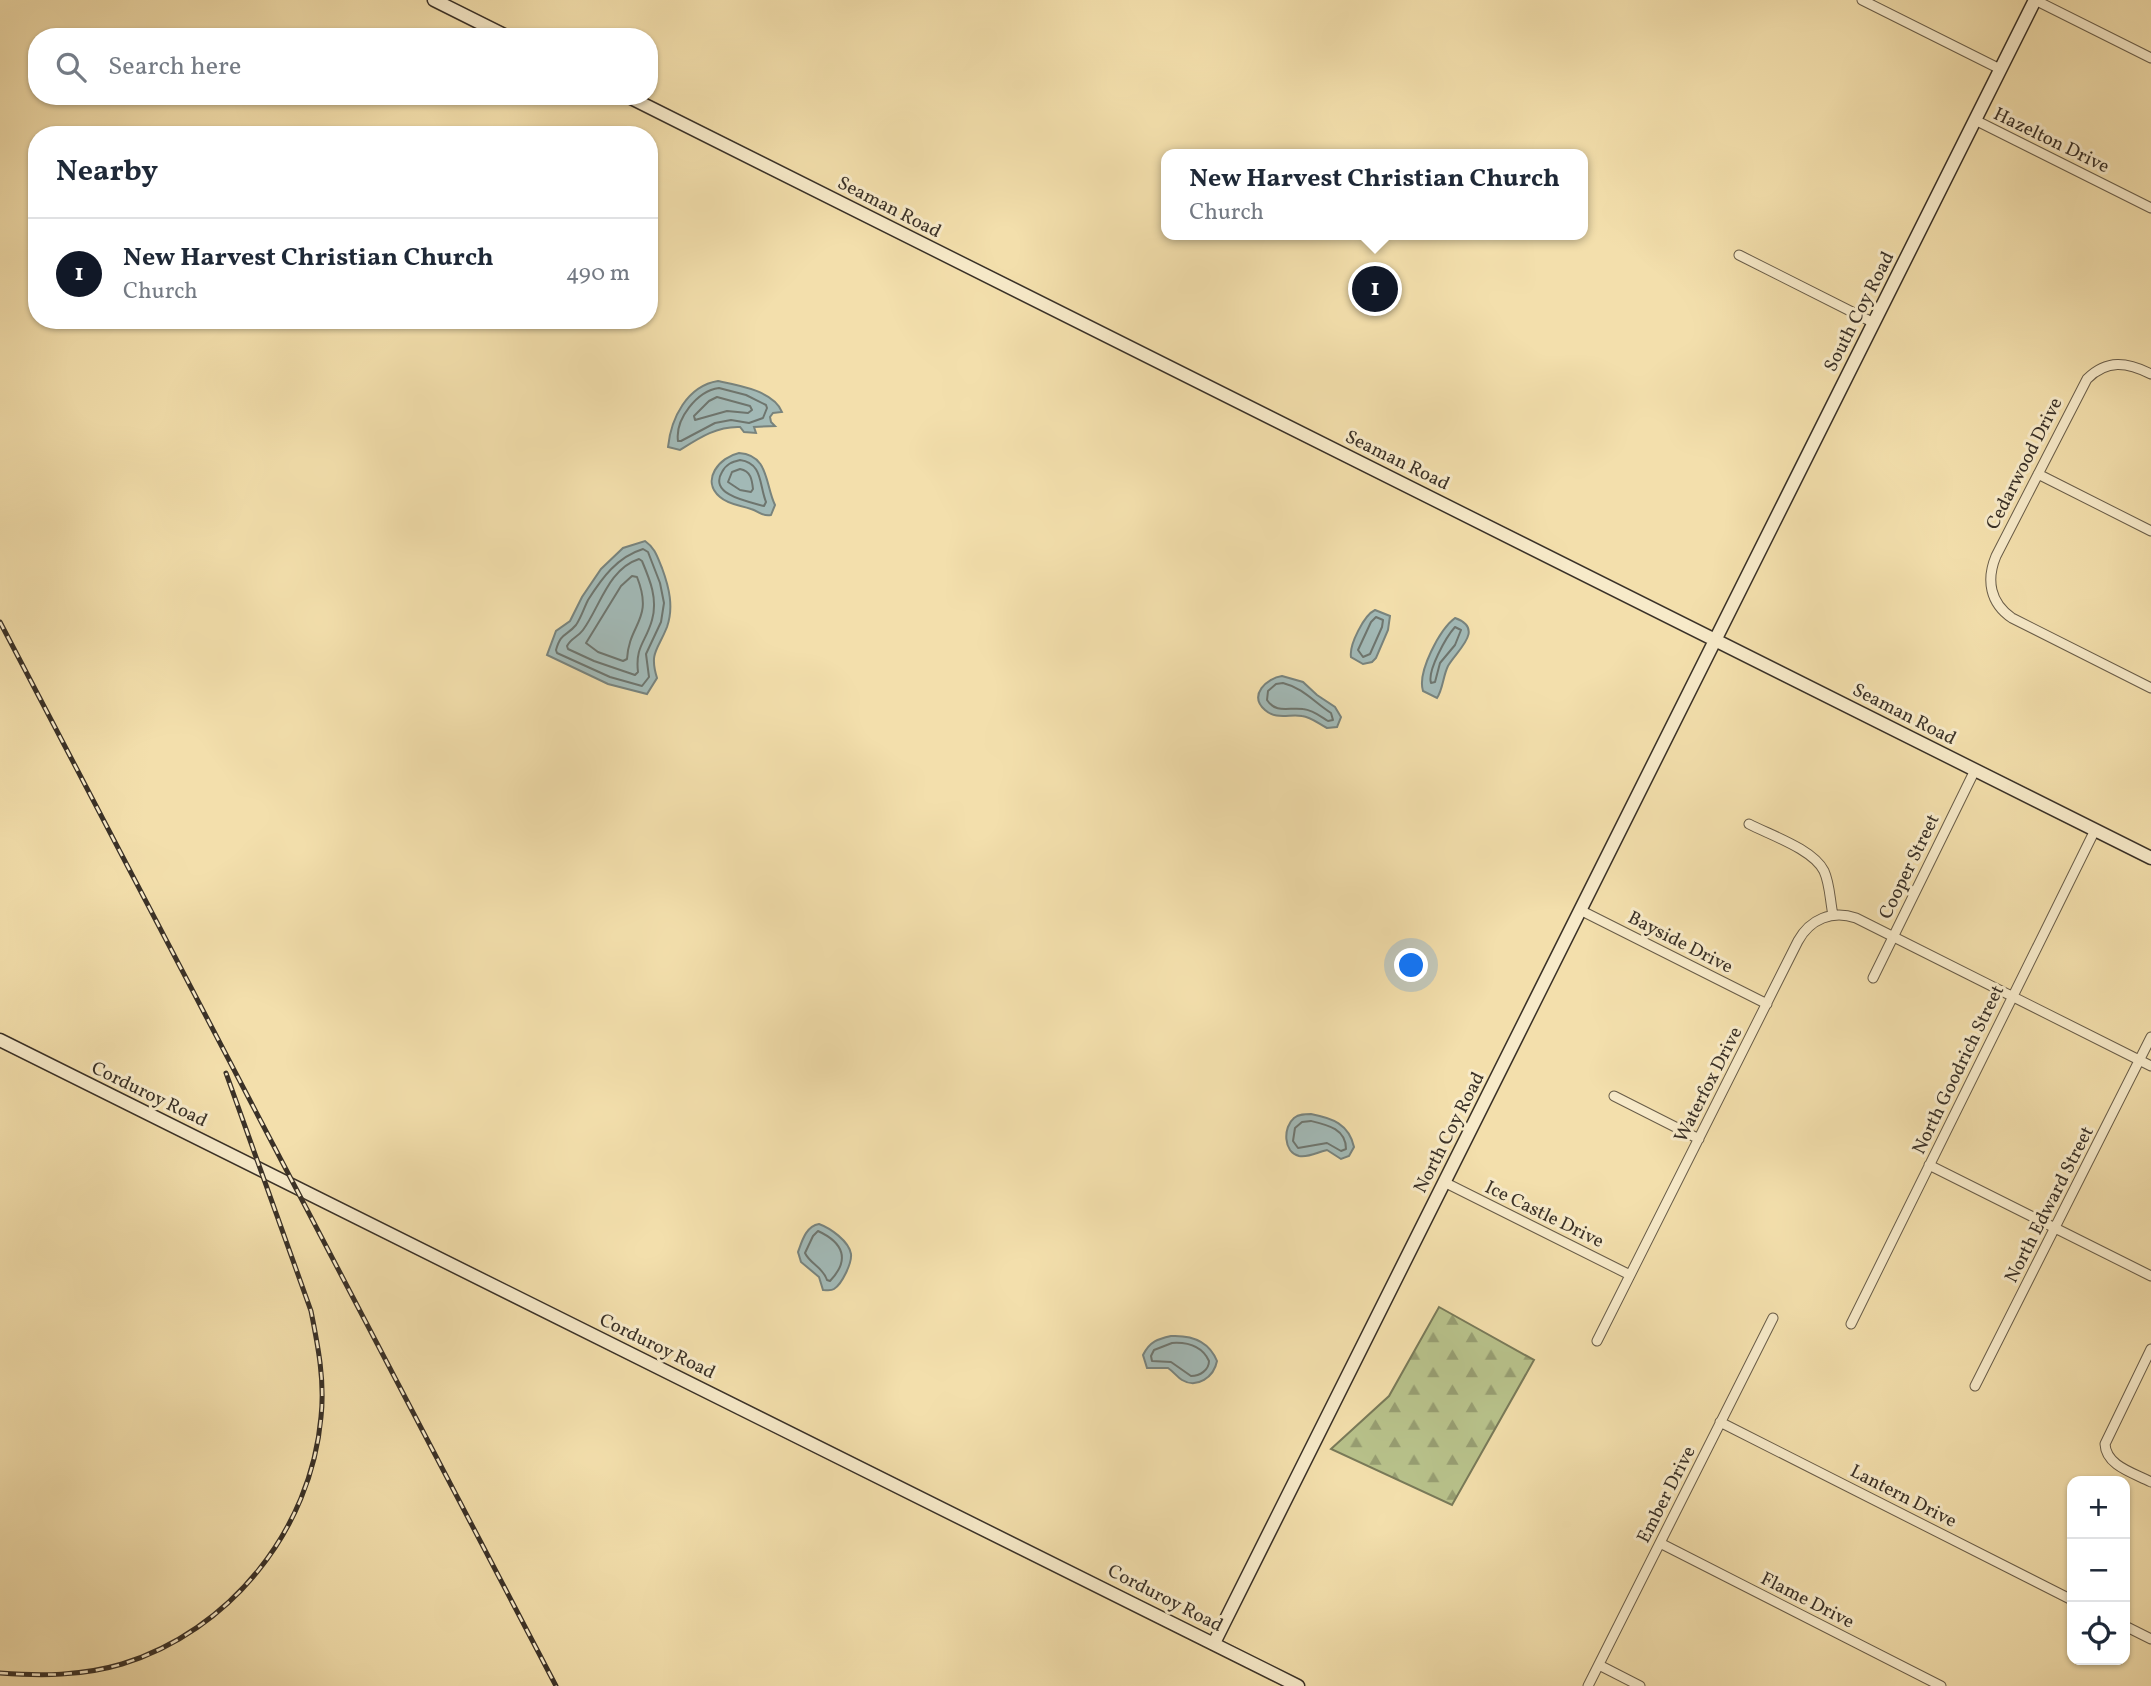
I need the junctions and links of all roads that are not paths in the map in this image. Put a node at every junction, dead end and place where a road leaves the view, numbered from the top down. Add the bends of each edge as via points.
1 (434, 0) edge
2 (1862, 0) edge
3 (2035, 0) edge
4 (490, 28) edge
5 (2151, 58) edge
6 (2000, 69) junction
7 (645, 105) edge
8 (1975, 120) junction
9 (2151, 208) edge
10 (1739, 255) dead end
11 (1874, 323) junction
12 (2151, 374) edge
13 (2038, 474) junction
14 (2151, 531) edge
15 (1716, 639) junction
16 (2151, 688) edge
17 (1975, 770) junction
18 (1749, 824) dead end
19 (2095, 830) junction
20 (2151, 858) edge
21 (1580, 910) junction
22 (1833, 915) junction
23 (1892, 937) junction
24 (1872, 978) dead end
25 (2012, 996) junction
26 (1766, 1004) junction
27 (2151, 1037) edge
28 (0, 1040) edge
29 (2139, 1060) junction
30 (2151, 1066) edge
31 (1614, 1096) dead end
32 (1699, 1139) junction
33 (1929, 1165) junction
34 (1444, 1182) junction
35 (2055, 1228) junction
36 (1630, 1275) junction
37 (2151, 1276) edge
38 (1773, 1318) dead end
39 (1851, 1324) dead end
40 (1597, 1340) dead end
41 (2151, 1349) edge
42 (1975, 1386) dead end
43 (1720, 1423) junction
44 (2151, 1482) edge
45 (1660, 1544) junction
46 (2067, 1597) edge
47 (2130, 1628) edge
48 (2151, 1639) edge
49 (1214, 1643) junction
50 (1599, 1665) junction
51 (1298, 1686) edge
52 (1588, 1686) edge
53 (1640, 1686) edge
54 (1941, 1686) edge

1 - 4 street
2 - 6 street
3 - 5 street
3 - 6 street, South Coy Road
6 - 8 street, South Coy Road
7 - 15 street, Seaman Road
8 - 9 street, Hazelton Drive
8 - 11 street, South Coy Road
10 - 11 street
11 - 15 street, South Coy Road
12 - 13 street, Cedarwood Drive via 2129,364 2098,369 2083,384
13 - 14 street
13 - 16 street, Cedarwood Drive via 1994,562 1992,594 2012,618
15 - 17 street, Seaman Road
15 - 21 street, North Coy Road
17 - 19 street, Seaman Road
17 - 23 street, Cooper Street
18 - 22 street via 1817,862 1828,881
19 - 20 street, Seaman Road
19 - 25 street, North Goodrich Street
21 - 26 street, Bayside Drive
21 - 34 street, North Coy Road
22 - 23 street via 1856,919
22 - 26 street, Waterfox Drive via 1804,931
23 - 24 street, Cooper Street
23 - 25 street
25 - 29 street
25 - 33 street, North Goodrich Street
26 - 32 street, Waterfox Drive
27 - 29 street, North Edward Street
28 - 49 street, Corduroy Road
29 - 30 street
29 - 35 street, North Edward Street
31 - 32 street
32 - 36 street, Waterfox Drive
33 - 35 street
33 - 39 street, North Goodrich Street
34 - 36 street, Ice Castle Drive
34 - 49 street, North Coy Road
35 - 37 street
35 - 42 street, North Edward Street
36 - 40 street, Waterfox Drive
38 - 43 street, Ember Drive
41 - 44 street via 2106,1438 2107,1454 2113,1462
43 - 45 street, Ember Drive
43 - 46 street, Lantern Drive
45 - 50 street, Ember Drive
45 - 54 street, Flame Drive
47 - 48 street
49 - 51 street, Corduroy Road
50 - 52 street, Ember Drive
50 - 53 street

